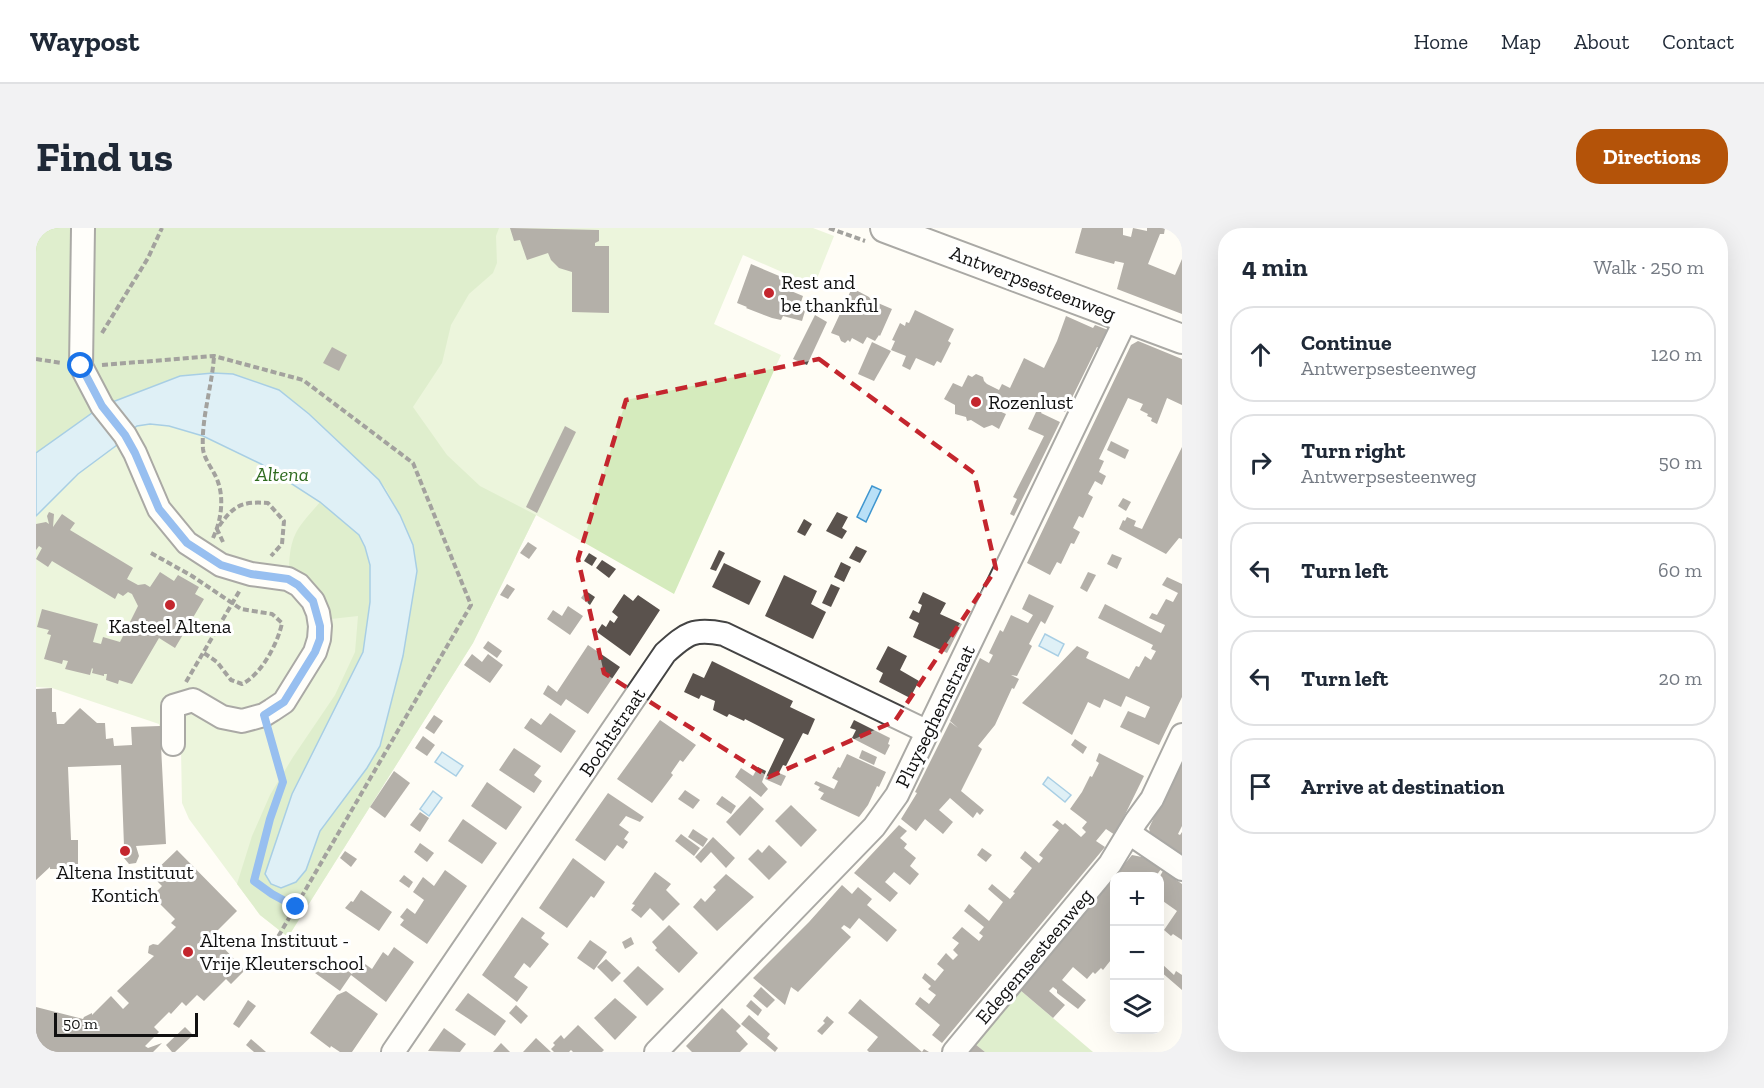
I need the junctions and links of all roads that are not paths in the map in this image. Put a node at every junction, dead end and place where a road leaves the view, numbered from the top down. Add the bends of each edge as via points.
1 (82, 228) edge
2 (885, 228) edge
3 (1126, 318) junction
4 (1182, 339) edge
5 (928, 732) junction
6 (1182, 735) edge
7 (173, 744) dead end
8 (1129, 833) junction
9 (1182, 869) edge
10 (393, 1052) edge
11 (656, 1052) edge
12 (954, 1052) edge

1 - 7 street via 81,366 102,406 125,435 159,509 187,543 221,565 288,579 298,585 313,601 320,626 315,652 284,702 264,715 242,721 222,717 193,700 173,706
2 - 3 street, Antwerpsesteenweg
3 - 4 street, Antwerpsesteenweg
3 - 5 street, Pluyseghemstraat
5 - 10 street, Bochtstraat via 724,634 695,631 682,638 665,653
5 - 11 street, Pluyseghemstraat via 897,795 874,827
6 - 8 street, Edegemsesteenweg via 1152,799
8 - 9 street
8 - 12 street, Edegemsesteenweg via 1110,864

